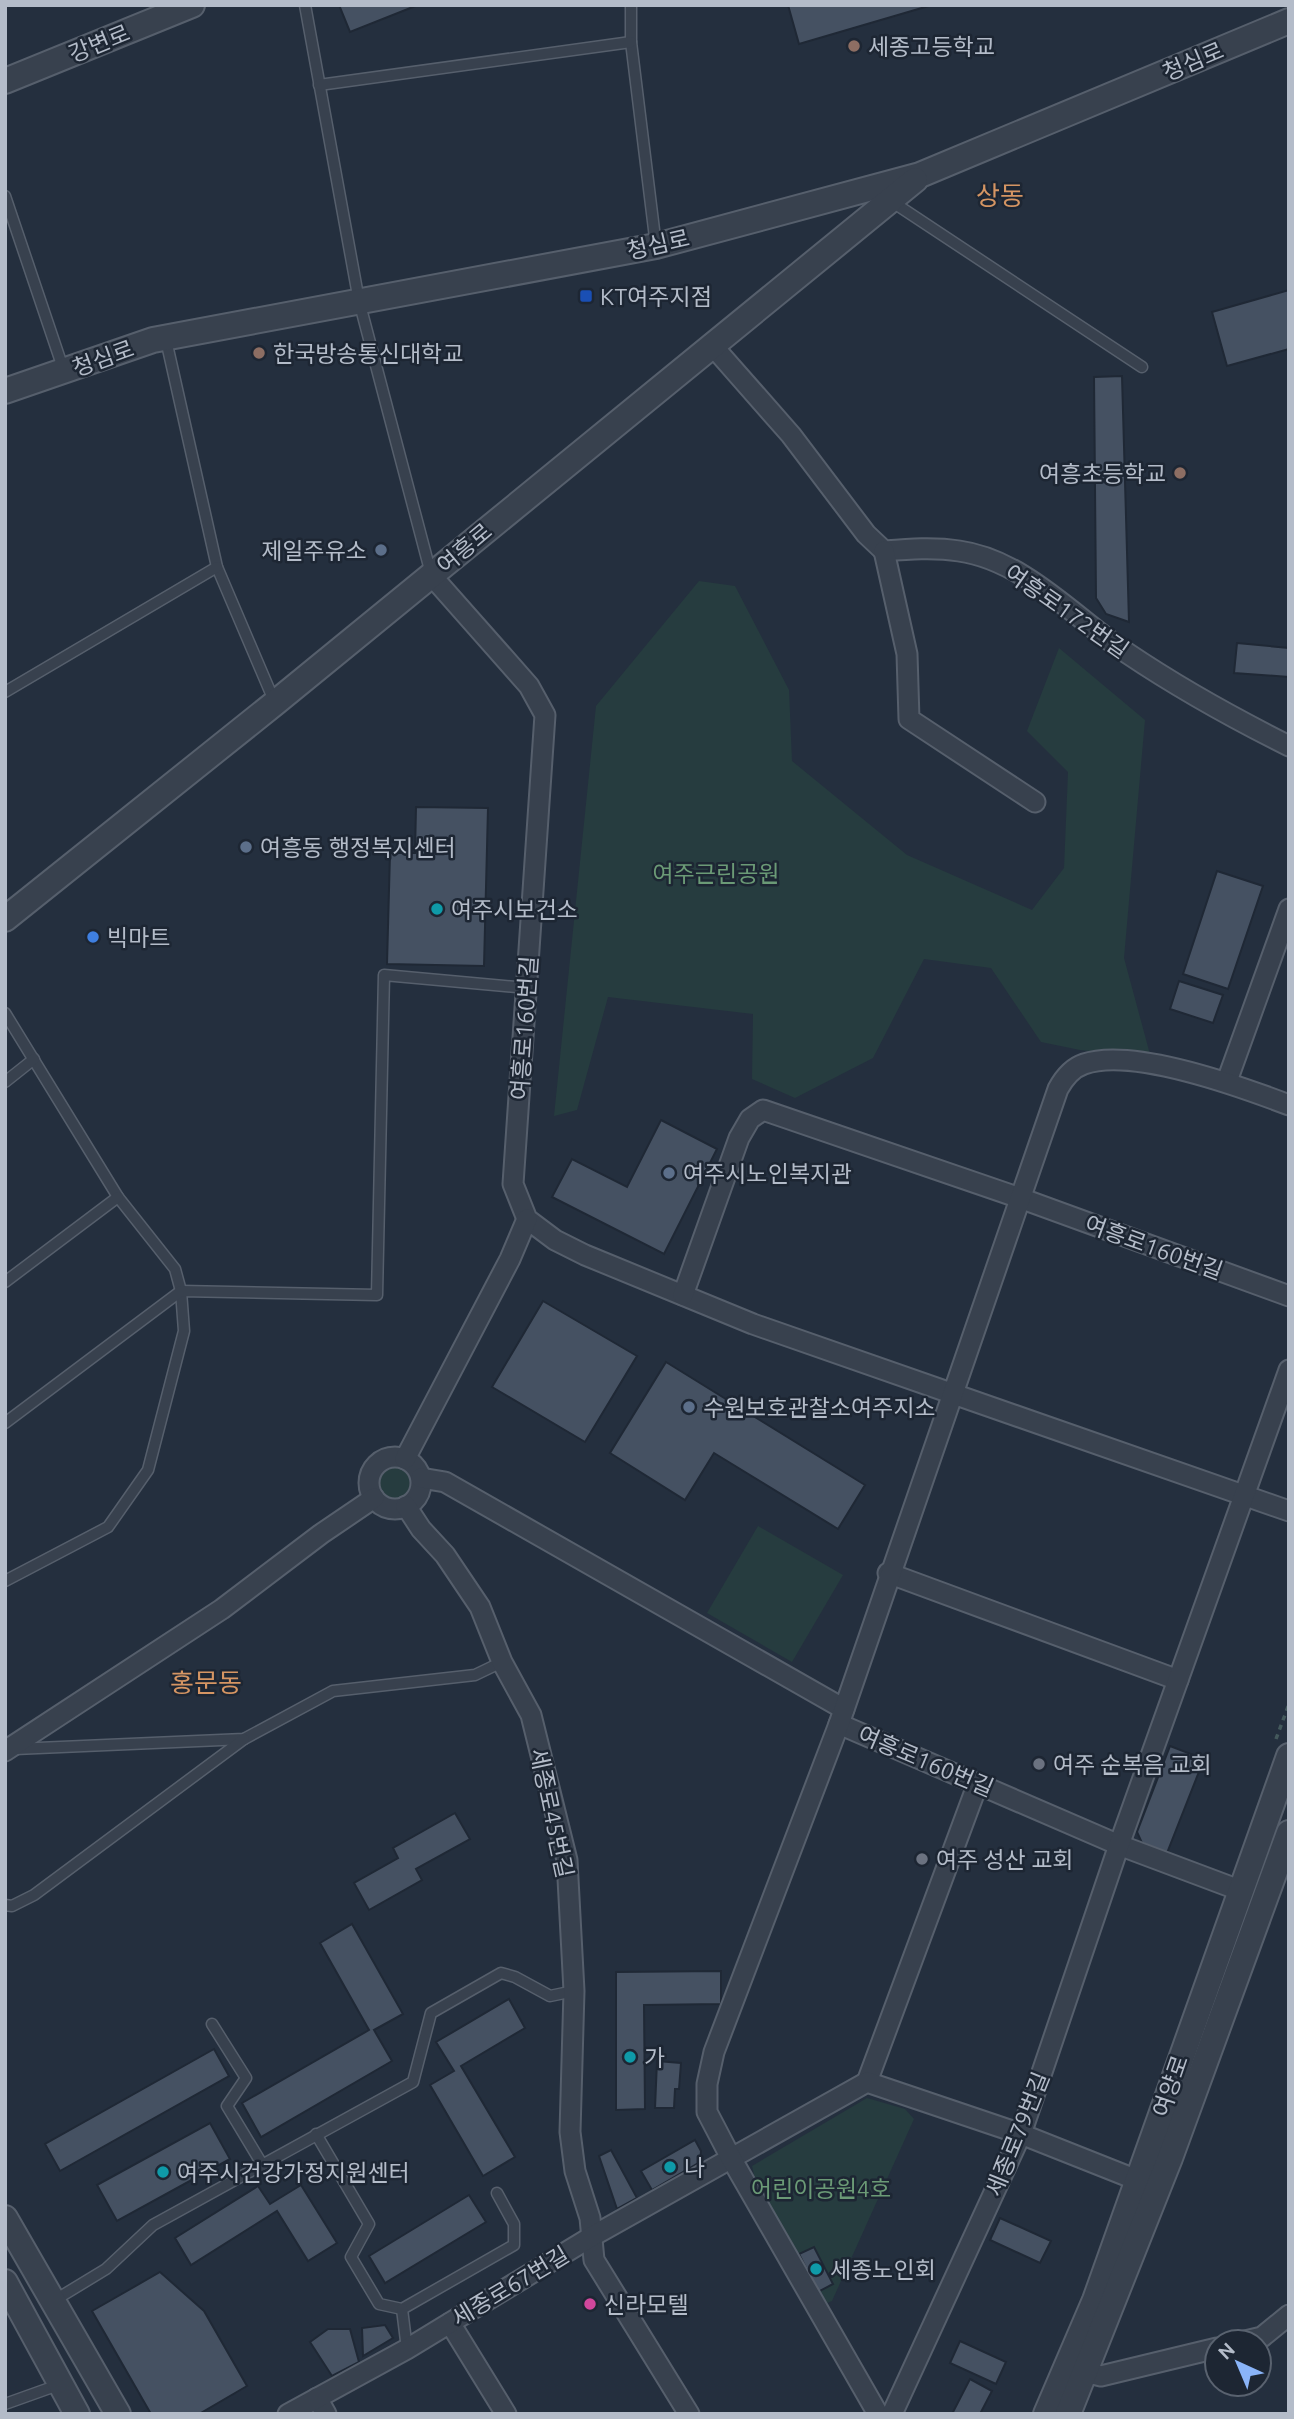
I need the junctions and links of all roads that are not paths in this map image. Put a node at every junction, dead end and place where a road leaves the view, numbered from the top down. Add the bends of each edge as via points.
1 (192, 5) edge
2 (305, 5) edge
3 (631, 5) edge
4 (1289, 21) edge
5 (631, 41) junction
6 (5, 81) edge
7 (319, 85) junction
8 (920, 175) junction
9 (5, 196) edge
10 (891, 201) junction
11 (656, 246) junction
12 (359, 300) junction
13 (165, 338) junction
14 (711, 344) junction
15 (1142, 367) dead end
16 (64, 372) junction
17 (5, 391) edge
18 (884, 551) junction
19 (217, 567) junction
20 (431, 575) junction
21 (5, 692) edge
22 (275, 703) junction
23 (1289, 746) edge
24 (1035, 802) dead end
25 (1289, 909) edge
26 (5, 919) edge
27 (527, 988) junction
28 (5, 1013) edge
29 (34, 1059) junction
30 (1227, 1081) junction
31 (5, 1082) edge
32 (1289, 1105) edge
33 (118, 1196) junction
34 (1020, 1198) junction
35 (527, 1219) junction
36 (5, 1282) edge
37 (181, 1291) junction
38 (683, 1295) junction
39 (1289, 1296) edge
40 (1289, 1370) edge
41 (951, 1393) junction
42 (5, 1423) edge
43 (405, 1459) junction
44 (421, 1479) junction
45 (1244, 1496) junction
46 (374, 1499) junction
47 (406, 1506) junction
48 (1289, 1511) edge
49 (888, 1573) junction
50 (5, 1581) edge
51 (502, 1662) junction
52 (1178, 1680) junction
53 (841, 1717) junction
54 (244, 1739) junction
55 (6, 1749) edge
56 (1289, 1756) edge
57 (978, 1783) junction
58 (1289, 1833) edge
59 (1119, 1845) junction
60 (1239, 1890) junction
61 (5, 1905) edge
62 (574, 1991) junction
63 (212, 2024) dead end
64 (867, 2081) junction
65 (316, 2134) junction
66 (1021, 2134) junction
67 (731, 2158) junction
68 (262, 2164) junction
69 (1138, 2180) junction
70 (496, 2193) dead end
71 (5, 2218) edge
72 (591, 2237) junction
73 (5, 2282) edge
74 (53, 2302) junction
75 (402, 2309) junction
76 (1289, 2315) edge
77 (25, 2317) junction
78 (450, 2323) junction
79 (1273, 2328) edge
80 (407, 2349) junction
81 (1203, 2351) edge
82 (1076, 2368) junction
83 (61, 2384) junction
84 (5, 2404) edge
85 (322, 2406) edge
86 (77, 2414) edge
87 (118, 2414) edge
88 (288, 2414) edge
89 (506, 2414) edge
90 (689, 2414) edge
91 (878, 2414) edge
92 (892, 2414) edge
93 (1046, 2414) edge
94 (1068, 2414) edge

1 - 6 street, 강변로
2 - 7 lane
3 - 5 lane
4 - 8 street, 청심로
5 - 7 lane
5 - 11 lane
7 - 12 lane
8 - 10 street, 여흥로
8 - 11 street, 청심로
9 - 16 lane
10 - 14 street, 여흥로
10 - 15 lane
11 - 12 street, 청심로
12 - 13 street, 청심로
12 - 20 lane
13 - 16 street, 청심로
13 - 19 lane
14 - 18 street
14 - 20 street, 여흥로
16 - 17 street, 청심로
18 - 23 street, 여흥로172번길 via 961,551 996,562 1194,696
18 - 24 street via 907,654 909,719
19 - 21 lane
19 - 22 lane
20 - 22 street, 여흥로
20 - 27 street, 여흥로160번길 via 529,686 545,715
22 - 26 street, 여흥로
25 - 30 street
27 - 35 street, 여흥로160번길 via 513,1184
27 - 37 lane via 384,975 377,1295
28 - 29 lane
29 - 31 lane
29 - 33 lane
30 - 32 street, 여흥로160번길
30 - 34 street, 여흥로160번길 via 1129,1061 1107,1060 1072,1070 1058,1089
33 - 36 lane
33 - 37 lane via 175,1269
34 - 38 street, 여흥로160번길 via 763,1110 750,1119 739,1138
34 - 39 street, 여흥로160번길
34 - 41 street, 여흥로160번길
35 - 38 street via 555,1240
35 - 43 street
37 - 42 lane
37 - 50 lane via 184,1331 148,1470 108,1527
38 - 41 street
40 - 45 street
41 - 45 street
41 - 49 street, 여흥로160번길
43 - 44 street
43 - 46 street via 390,1458 376,1466 369,1482
44 - 47 street via 418,1495
44 - 53 street via 445,1482
45 - 48 street
45 - 52 street
46 - 47 street via 389,1508
46 - 55 street via 222,1609
47 - 51 street, 세종로45번길 via 480,1607
49 - 52 street
49 - 53 street, 여흥로160번길
51 - 54 lane via 475,1675 333,1691
51 - 62 street, 세종로45번길 via 531,1715 567,1860
52 - 59 street
53 - 57 street, 여흥로160번길
53 - 67 street via 707,2084 708,2112
54 - 55 lane
54 - 61 lane via 34,1895
56 - 60 street, 여양로
57 - 59 street, 여흥로160번길
57 - 64 street
58 - 82 street, 여양로 via 1170,2158
59 - 60 street, 여흥로160번길
59 - 66 street, 세종로79번길
60 - 69 street, 여양로
62 - 65 lane via 550,1996 501,1973 431,2013 413,2082
62 - 72 street, 세종로45번길 via 570,2132
63 - 68 lane via 246,2078 227,2106
64 - 66 street
64 - 67 street, 세종로67번길
65 - 68 lane
65 - 75 lane via 369,2224 351,2257 379,2304
66 - 69 street
66 - 92 street, 세종로79번길
67 - 72 street, 세종로67번길
67 - 91 street
68 - 74 lane via 153,2225 106,2269
69 - 82 street, 여양로
70 - 75 lane via 514,2224 514,2245
71 - 74 street
72 - 78 street, 세종로67번길
72 - 90 street via 594,2260
73 - 77 street
74 - 77 street
74 - 87 street
75 - 80 lane
76 - 79 street
77 - 83 street
78 - 80 street, 세종로67번길
78 - 89 street
80 - 85 street, 세종로67번길
81 - 82 street via 1101,2376
82 - 93 street, 여양로
82 - 94 street, 여양로
83 - 84 lane
83 - 86 street
85 - 88 street, 세종로67번길

